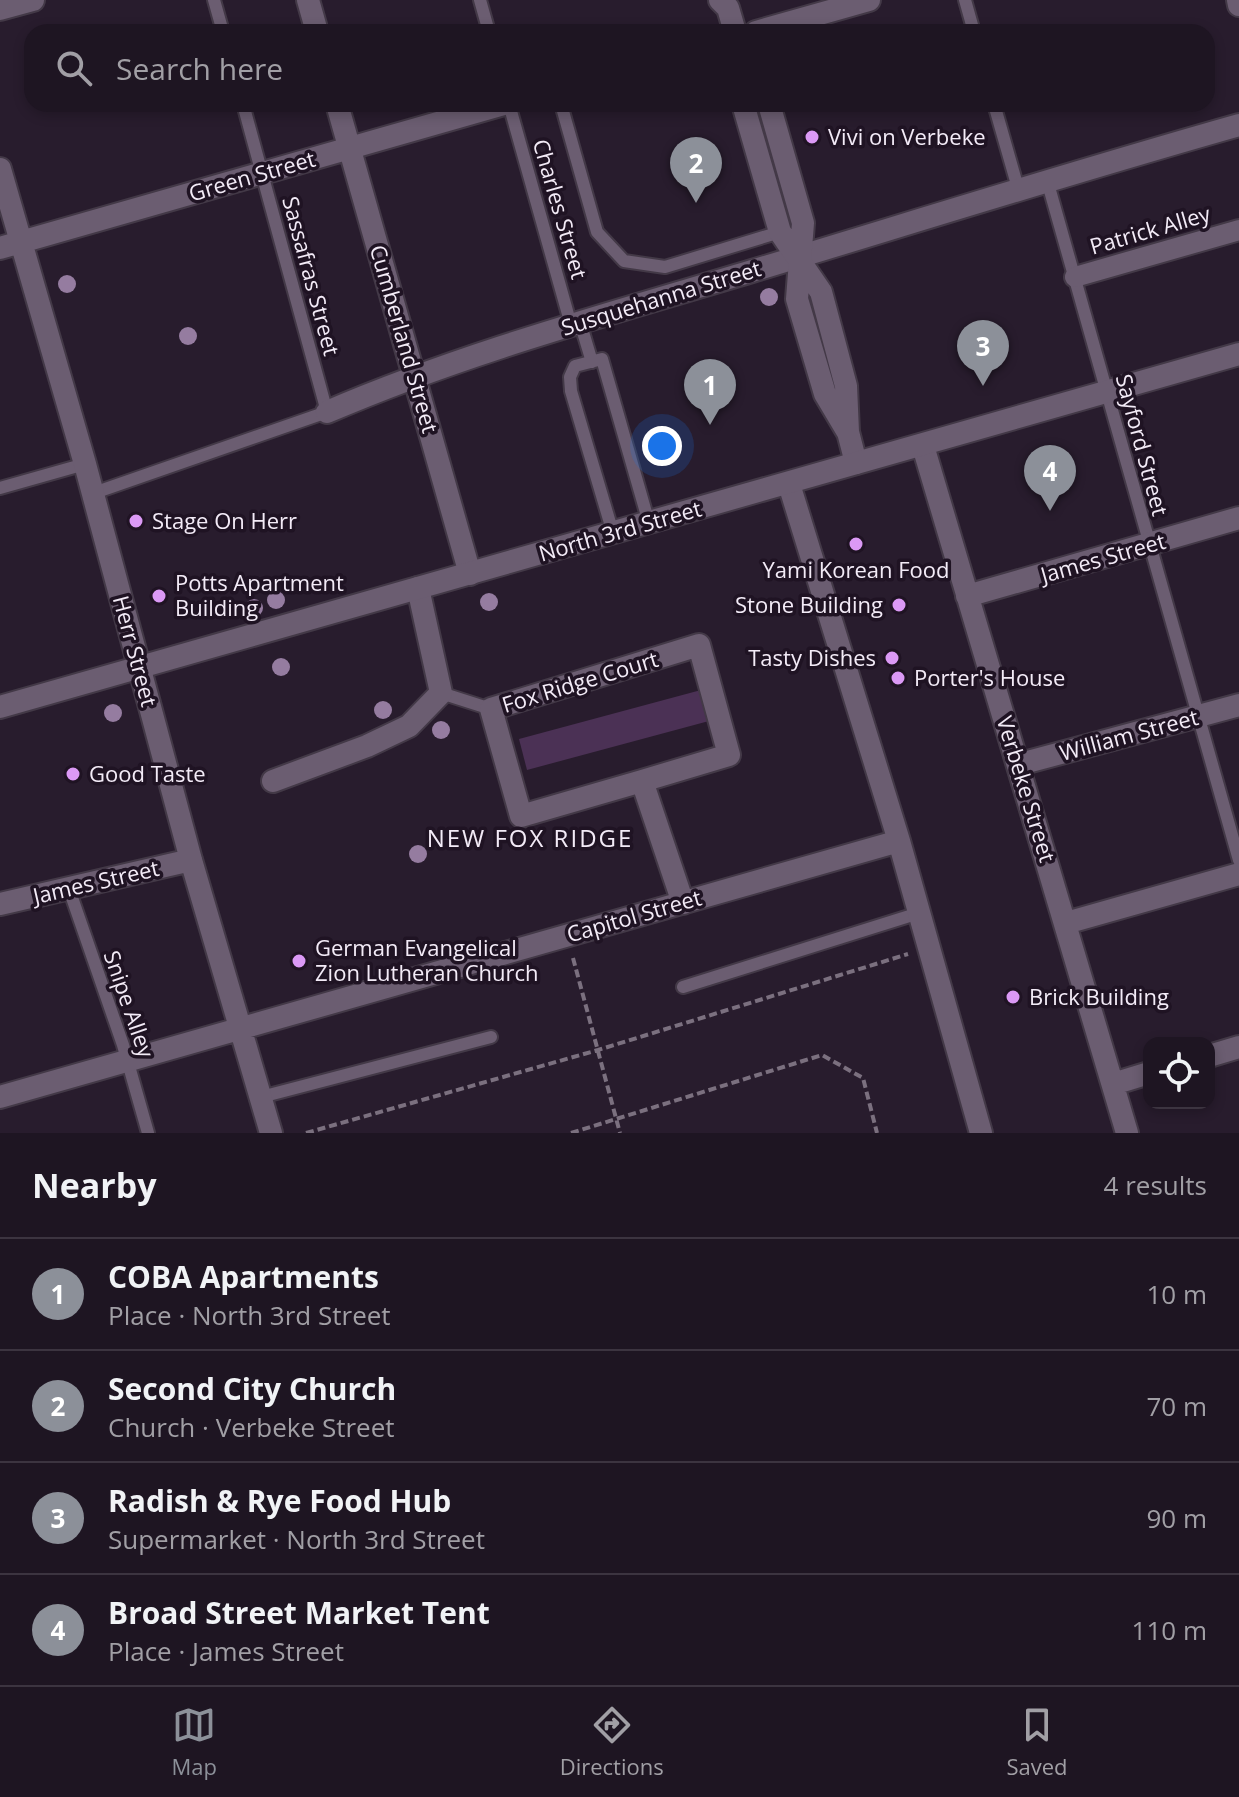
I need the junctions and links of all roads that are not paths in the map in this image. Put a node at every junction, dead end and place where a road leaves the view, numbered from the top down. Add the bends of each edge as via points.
1 (33, 0) edge
2 (214, 0) edge
3 (308, 0) edge
4 (480, 0) edge
5 (869, 0) edge
6 (965, 0) edge
7 (726, 3) edge
8 (0, 9) edge
9 (221, 24) edge
10 (315, 24) edge
11 (487, 24) edge
12 (733, 24) edge
13 (784, 24) edge
14 (972, 24) edge
15 (245, 112) edge
16 (339, 112) edge
17 (478, 112) edge
18 (509, 112) edge
19 (563, 112) edge
20 (745, 112) edge
21 (771, 112) edge
22 (996, 112) edge
23 (1239, 125) edge
24 (350, 148) junction
25 (0, 169) edge
26 (263, 173) junction
27 (1047, 180) junction
28 (1018, 188) junction
29 (1239, 230) edge
30 (780, 232) junction
31 (10, 245) edge
32 (798, 257) junction
33 (1075, 277) junction
34 (576, 324) junction
35 (1239, 354) edge
36 (592, 362) junction
37 (414, 376) junction
38 (1107, 392) junction
39 (327, 412) junction
40 (923, 446) junction
41 (856, 463) junction
42 (85, 464) junction
43 (789, 484) junction
44 (0, 488) edge
45 (91, 494) junction
46 (1239, 518) edge
47 (649, 523) junction
48 (613, 533) junction
49 (1149, 546) junction
50 (470, 574) junction
51 (418, 588) junction
52 (967, 596) junction
53 (140, 667) junction
54 (441, 693) junction
55 (1239, 705) edge
56 (0, 707) edge
57 (491, 709) junction
58 (1198, 717) junction
59 (1020, 764) junction
60 (273, 781) dead end
61 (642, 781) junction
62 (899, 841) junction
63 (191, 860) junction
64 (1239, 860) edge
65 (1239, 874) edge
66 (69, 889) junction
67 (683, 903) junction
68 (0, 904) edge
69 (919, 913) junction
70 (1066, 923) junction
71 (683, 987) dead end
72 (242, 1028) junction
73 (491, 1037) dead end
74 (1239, 1047) edge
75 (1215, 1054) edge
76 (128, 1062) junction
77 (1143, 1075) edge
78 (1113, 1084) junction
79 (0, 1097) edge
80 (261, 1097) junction
81 (148, 1133) edge
82 (271, 1133) edge
83 (981, 1133) edge
84 (1127, 1133) edge

1 - 8 street
2 - 9 lane
3 - 10 street
4 - 11 lane
5 - 13 street
6 - 14 lane
7 - 12 street
15 - 26 lane, Sassafras Street
16 - 24 street, Cumberland Street
17 - 24 street, Green Street
18 - 34 lane, Charles Street
19 - 30 lane via 597,232 624,261 665,267
20 - 30 street
21 - 32 street via 803,223
22 - 28 lane
23 - 27 street, Susquehanna Street
24 - 26 street, Green Street
24 - 37 street, Cumberland Street
25 - 31 street, Herr Street
26 - 31 street, Green Street
26 - 39 lane, Sassafras Street
27 - 28 street, Susquehanna Street
27 - 33 lane, Sayford Street
28 - 32 street, Susquehanna Street
29 - 33 street, Patrick Alley
30 - 32 street
31 - 42 street, Herr Street
32 - 34 street, Susquehanna Street
32 - 41 street via 821,292 846,386
33 - 38 lane, Sayford Street
34 - 36 lane, Charles Street
34 - 37 street, Susquehanna Street
35 - 38 street, North 3rd Street
36 - 47 lane, Charles Street via 602,359
36 - 48 lane via 575,366 571,391
37 - 39 street, Susquehanna Street
37 - 50 street, Cumberland Street
38 - 40 street, North 3rd Street
38 - 49 lane, Sayford Street
39 - 45 lane, Susquehanna Street
40 - 41 street, North 3rd Street
40 - 52 street, Verbeke Street
41 - 43 street, North 3rd Street
42 - 44 lane
42 - 45 street, Herr Street
43 - 47 street, North 3rd Street
43 - 62 street
45 - 53 street, Herr Street
46 - 49 street, James Street
47 - 48 street, North 3rd Street
48 - 50 street, North 3rd Street
49 - 52 street, James Street
49 - 58 lane, Sayford Street
50 - 51 street, North 3rd Street
51 - 53 street, North 3rd Street
51 - 54 street
52 - 59 street, Verbeke Street
53 - 56 street, North 3rd Street
53 - 63 street, Herr Street
54 - 57 lane
54 - 60 street via 409,726
55 - 58 street, William Street
57 - 61 street, Fox Ridge Court via 521,816
57 - 61 street, Fox Ridge Court via 699,645 729,755
58 - 59 street, William Street
58 - 64 lane, Sayford Street
59 - 70 street, Verbeke Street
61 - 67 street
62 - 67 street, Capitol Street
62 - 69 street
63 - 66 street, James Street
63 - 72 street, Herr Street
65 - 70 street
66 - 68 street, James Street
66 - 76 lane, Snipe Alley
67 - 72 street, Capitol Street
69 - 71 lane
69 - 83 street
70 - 78 street, Verbeke Street
72 - 76 street, Capitol Street
72 - 80 street, Herr Street
73 - 80 lane
74 - 75 street
76 - 79 street, Capitol Street
76 - 81 lane, Snipe Alley
77 - 78 street
78 - 84 street, Verbeke Street
80 - 82 street, Herr Street

